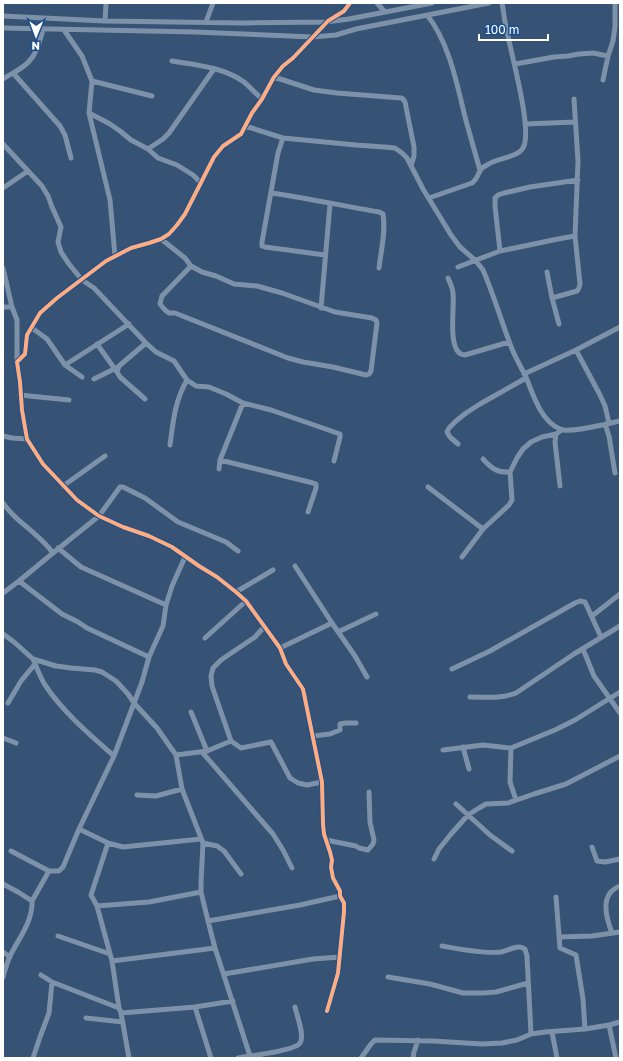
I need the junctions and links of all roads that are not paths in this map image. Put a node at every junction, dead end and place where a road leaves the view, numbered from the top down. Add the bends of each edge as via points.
1 (106, 3) edge
2 (213, 3) edge
3 (350, 3) edge
4 (377, 3) edge
5 (432, 3) edge
6 (489, 3) edge
7 (502, 3) edge
8 (615, 3) edge
9 (384, 12) junction
10 (427, 15) junction
11 (3, 16) edge
12 (105, 21) junction
13 (328, 21) junction
14 (206, 22) junction
15 (3, 28) edge
16 (43, 30) junction
17 (64, 30) junction
18 (313, 38) junction
19 (608, 56) junction
20 (172, 61) dead end
21 (515, 64) junction
22 (214, 69) junction
23 (13, 73) junction
24 (274, 77) junction
25 (3, 78) edge
26 (603, 80) dead end
27 (92, 81) junction
28 (152, 96) dead end
29 (262, 99) junction
30 (574, 100) dead end
31 (88, 113) junction
32 (575, 122) junction
33 (525, 124) junction
34 (246, 126) junction
35 (283, 138) junction
36 (3, 144) edge
37 (148, 149) junction
38 (70, 158) dead end
39 (411, 166) junction
40 (28, 170) junction
41 (480, 170) junction
42 (578, 180) junction
43 (201, 183) junction
44 (3, 188) edge
45 (271, 193) junction
46 (429, 198) junction
47 (330, 204) junction
48 (575, 236) junction
49 (161, 239) junction
50 (500, 251) junction
51 (325, 255) junction
52 (115, 256) junction
53 (476, 261) junction
54 (191, 266) junction
55 (458, 267) dead end
56 (379, 268) dead end
57 (3, 272) edge
58 (547, 272) dead end
59 (448, 278) dead end
60 (82, 280) junction
61 (552, 298) junction
62 (3, 307) edge
63 (12, 307) junction
64 (321, 308) junction
65 (129, 324) junction
66 (559, 324) dead end
67 (620, 327) edge
68 (32, 328) junction
69 (509, 342) junction
70 (146, 343) junction
71 (97, 344) junction
72 (576, 350) junction
73 (17, 362) junction
74 (65, 364) junction
75 (116, 369) junction
76 (525, 376) junction
77 (82, 378) dead end
78 (94, 379) dead end
79 (187, 380) junction
80 (20, 394) junction
81 (145, 399) dead end
82 (69, 400) dead end
83 (242, 403) junction
84 (620, 421) edge
85 (607, 424) junction
86 (559, 432) junction
87 (3, 436) edge
88 (27, 439) junction
89 (458, 444) dead end
90 (170, 445) dead end
91 (105, 456) dead end
92 (483, 459) dead end
93 (220, 460) junction
94 (334, 461) dead end
95 (219, 469) dead end
96 (510, 472) junction
97 (615, 473) dead end
98 (64, 486) junction
99 (560, 486) dead end
100 (428, 487) dead end
101 (3, 503) edge
102 (308, 512) dead end
103 (99, 516) junction
104 (483, 530) junction
105 (58, 548) junction
106 (238, 551) dead end
107 (53, 552) junction
108 (185, 557) junction
109 (462, 557) dead end
110 (296, 566) dead end
111 (273, 570) dead end
112 (19, 581) junction
113 (236, 592) junction
114 (3, 593) edge
115 (620, 594) edge
116 (246, 601) junction
117 (166, 606) junction
118 (376, 614) dead end
119 (592, 616) junction
120 (332, 623) junction
121 (620, 626) edge
122 (264, 627) junction
123 (338, 632) junction
124 (3, 634) edge
125 (602, 637) junction
126 (205, 638) dead end
127 (280, 648) junction
128 (583, 649) junction
129 (149, 657) junction
130 (34, 662) junction
131 (452, 669) dead end
132 (367, 677) dead end
133 (620, 692) edge
134 (470, 697) dead end
135 (610, 698) junction
136 (8, 703) dead end
137 (134, 703) junction
138 (191, 712) dead end
139 (620, 713) edge
140 (356, 723) dead end
141 (313, 736) junction
142 (3, 738) edge
143 (231, 741) junction
144 (16, 742) dead end
145 (463, 747) junction
146 (511, 748) junction
147 (443, 750) dead end
148 (204, 751) junction
149 (176, 755) junction
150 (114, 756) junction
151 (620, 756) edge
152 (468, 769) dead end
153 (322, 782) junction
154 (182, 789) junction
155 (369, 792) dead end
156 (136, 795) dead end
157 (516, 800) junction
158 (456, 804) dead end
159 (468, 815) junction
160 (79, 830) junction
161 (326, 840) junction
162 (202, 841) junction
163 (108, 843) junction
164 (592, 847) dead end
165 (512, 851) dead end
166 (12, 852) dead end
167 (620, 859) edge
168 (434, 860) dead end
169 (292, 868) dead end
170 (49, 871) junction
171 (241, 874) dead end
172 (3, 884) edge
173 (620, 886) edge
174 (201, 892) junction
175 (340, 896) junction
176 (556, 897) dead end
177 (32, 901) junction
178 (97, 906) junction
179 (208, 921) junction
180 (620, 932) edge
181 (612, 933) junction
182 (58, 936) dead end
183 (559, 937) junction
184 (442, 946) dead end
185 (215, 948) junction
186 (3, 952) edge
187 (110, 954) junction
188 (10, 957) junction
189 (340, 957) junction
190 (112, 961) junction
191 (224, 974) junction
192 (40, 975) dead end
193 (3, 977) edge
194 (388, 977) dead end
195 (52, 982) junction
196 (528, 983) junction
197 (233, 1001) junction
198 (195, 1007) junction
199 (295, 1007) dead end
200 (119, 1008) junction
201 (327, 1011) dead end
202 (121, 1013) junction
203 (86, 1018) dead end
204 (123, 1022) junction
205 (620, 1022) edge
206 (608, 1025) junction
207 (585, 1029) junction
208 (552, 1032) junction
209 (531, 1034) junction
210 (418, 1040) junction
211 (250, 1056) junction
212 (268, 1056) edge
213 (34, 1058) edge
214 (130, 1058) edge
215 (211, 1058) edge
216 (238, 1058) edge
217 (361, 1058) edge
218 (413, 1058) edge
219 (557, 1058) edge
220 (616, 1058) edge

1 - 12 street
2 - 14 street
3 - 13 street via 344,11
4 - 9 street
5 - 9 street
6 - 10 street
7 - 21 street
8 - 19 street via 615,27
9 - 13 street
10 - 18 street
10 - 41 street via 437,28 453,69
11 - 12 street
12 - 14 street
13 - 14 street
13 - 18 street
15 - 16 street
16 - 17 street
16 - 23 street via 31,60
17 - 18 street via 195,32
17 - 27 street via 82,56
18 - 24 street
19 - 21 street via 579,54
19 - 26 street
20 - 22 street
21 - 33 street
22 - 29 street via 234,76
22 - 37 street via 169,133
23 - 25 street
23 - 38 street via 60,126 65,135
24 - 29 street
24 - 39 street via 314,90 404,99 414,147
27 - 28 street
27 - 31 street
29 - 34 street
30 - 32 street
31 - 37 street
31 - 52 street via 110,200
32 - 33 street
32 - 42 street
33 - 41 street via 523,148 518,153 488,164
34 - 35 street
34 - 43 street via 241,134 223,146 214,157
35 - 39 street via 395,148 407,158
35 - 45 street
36 - 40 street
37 - 43 street via 158,158 177,165 193,175
39 - 46 street
40 - 44 street
40 - 60 street via 48,196 61,227 58,242 61,252
41 - 46 street via 477,179 472,183
42 - 48 street
42 - 50 street via 498,195 495,198 495,206
43 - 49 street via 185,214 169,234
45 - 47 street
45 - 51 street via 262,246
46 - 53 street via 451,235
47 - 51 street
47 - 56 street via 383,214
48 - 50 street
48 - 61 street via 579,288
49 - 52 street
49 - 54 street
50 - 53 street
51 - 64 street
52 - 60 street
53 - 55 street
53 - 69 street via 483,270
54 - 64 street via 234,284 276,291
54 - 64 street via 162,296 160,304 169,313 175,313 288,358 369,374 376,320
57 - 63 street
58 - 61 street
59 - 69 street via 453,294 452,334 458,353 465,355
60 - 65 street via 94,288
60 - 68 street via 40,313
61 - 66 street
62 - 63 street
63 - 73 street via 17,320
65 - 70 street
65 - 71 street
67 - 72 street
68 - 73 street via 28,335 25,354
68 - 74 street via 47,338
69 - 76 street
70 - 75 street
70 - 79 street via 156,352 174,361
71 - 74 street
71 - 75 street
72 - 76 street
72 - 85 street via 605,406
73 - 80 street
74 - 77 street
75 - 78 street
75 - 81 street via 120,377
76 - 86 street via 543,413
76 - 89 street via 480,404 449,428 447,432
79 - 83 street via 196,386 209,387 226,394
79 - 90 street via 177,402
80 - 82 street
80 - 88 street
83 - 93 street
83 - 94 street via 271,410 340,434
84 - 85 street
85 - 86 street
85 - 97 street
86 - 96 street via 531,442 523,449
86 - 99 street via 556,442
87 - 88 street
88 - 98 street via 43,464
91 - 98 street
92 - 96 street via 496,470
93 - 95 street
93 - 102 street via 313,482 316,488
96 - 104 street via 512,500
98 - 103 street via 77,500
100 - 104 street
101 - 107 street
103 - 105 street
103 - 106 street via 120,487 123,487 145,498 178,522 226,542
103 - 108 street via 149,536 172,547
104 - 109 street
105 - 107 street
105 - 117 street via 80,567
107 - 112 street
108 - 113 street
108 - 117 street
110 - 120 street
111 - 113 street
112 - 114 street
112 - 129 street via 66,616
113 - 116 street
115 - 119 street
116 - 122 street
116 - 126 street
117 - 129 street via 163,626
118 - 123 street
119 - 125 street
119 - 131 street via 584,602 580,601
120 - 123 street
120 - 127 street
121 - 125 street
122 - 127 street
122 - 143 street via 255,637 212,668 212,686
123 - 132 street
124 - 130 street
125 - 128 street
127 - 141 street via 286,664 303,689
128 - 134 street via 516,693 496,698
128 - 135 street via 594,676
129 - 137 street
130 - 136 street
130 - 137 street via 102,672 116,681
130 - 150 street via 44,684 62,706
133 - 135 street
135 - 139 street
135 - 146 street via 575,720
137 - 149 street via 157,728
137 - 150 street
138 - 148 street
140 - 141 street via 340,724 340,730
141 - 153 street
142 - 144 street
143 - 148 street
143 - 153 street via 241,748 271,742 290,778 307,785
145 - 146 street
145 - 147 street
145 - 152 street
146 - 157 street via 510,782
148 - 149 street
148 - 169 street via 273,834
149 - 154 street
150 - 160 street
151 - 157 street via 566,784
153 - 161 street via 322,824
154 - 156 street via 156,796
154 - 162 street
155 - 161 street via 370,822 374,840 371,847 368,850
157 - 159 street via 486,804
158 - 159 street
159 - 165 street
159 - 168 street via 439,849
160 - 163 street
160 - 170 street via 63,867 59,871
161 - 175 street via 332,860 332,878 340,891
162 - 163 street via 123,846
162 - 171 street via 224,851
162 - 174 street
163 - 178 street via 91,895
164 - 167 street via 597,861
166 - 170 street
170 - 177 street
172 - 177 street
173 - 181 street via 605,900 606,916
174 - 178 street via 149,902
174 - 179 street
175 - 179 street
175 - 189 street via 344,903
176 - 183 street
177 - 188 street via 30,916
178 - 187 street
179 - 185 street
180 - 181 street
181 - 183 street
182 - 187 street
183 - 207 street via 560,948 576,955
184 - 196 street via 484,952 501,952 521,947 525,949 527,956
185 - 190 street
185 - 191 street
186 - 188 street
187 - 190 street
188 - 193 street
189 - 191 street via 312,959
189 - 201 street
190 - 200 street
191 - 197 street
192 - 195 street
194 - 196 street via 463,993 496,992
195 - 200 street
195 - 213 street via 49,1013
196 - 209 street
197 - 198 street
197 - 211 street
198 - 202 street
198 - 215 street
199 - 212 street via 302,1036 300,1043 296,1047
200 - 202 street
202 - 204 street
203 - 204 street
204 - 214 street
205 - 206 street
206 - 207 street
206 - 220 street
207 - 208 street
208 - 209 street
208 - 219 street
209 - 210 street via 502,1043
210 - 217 street via 375,1040
210 - 218 street
211 - 212 street
211 - 216 street

